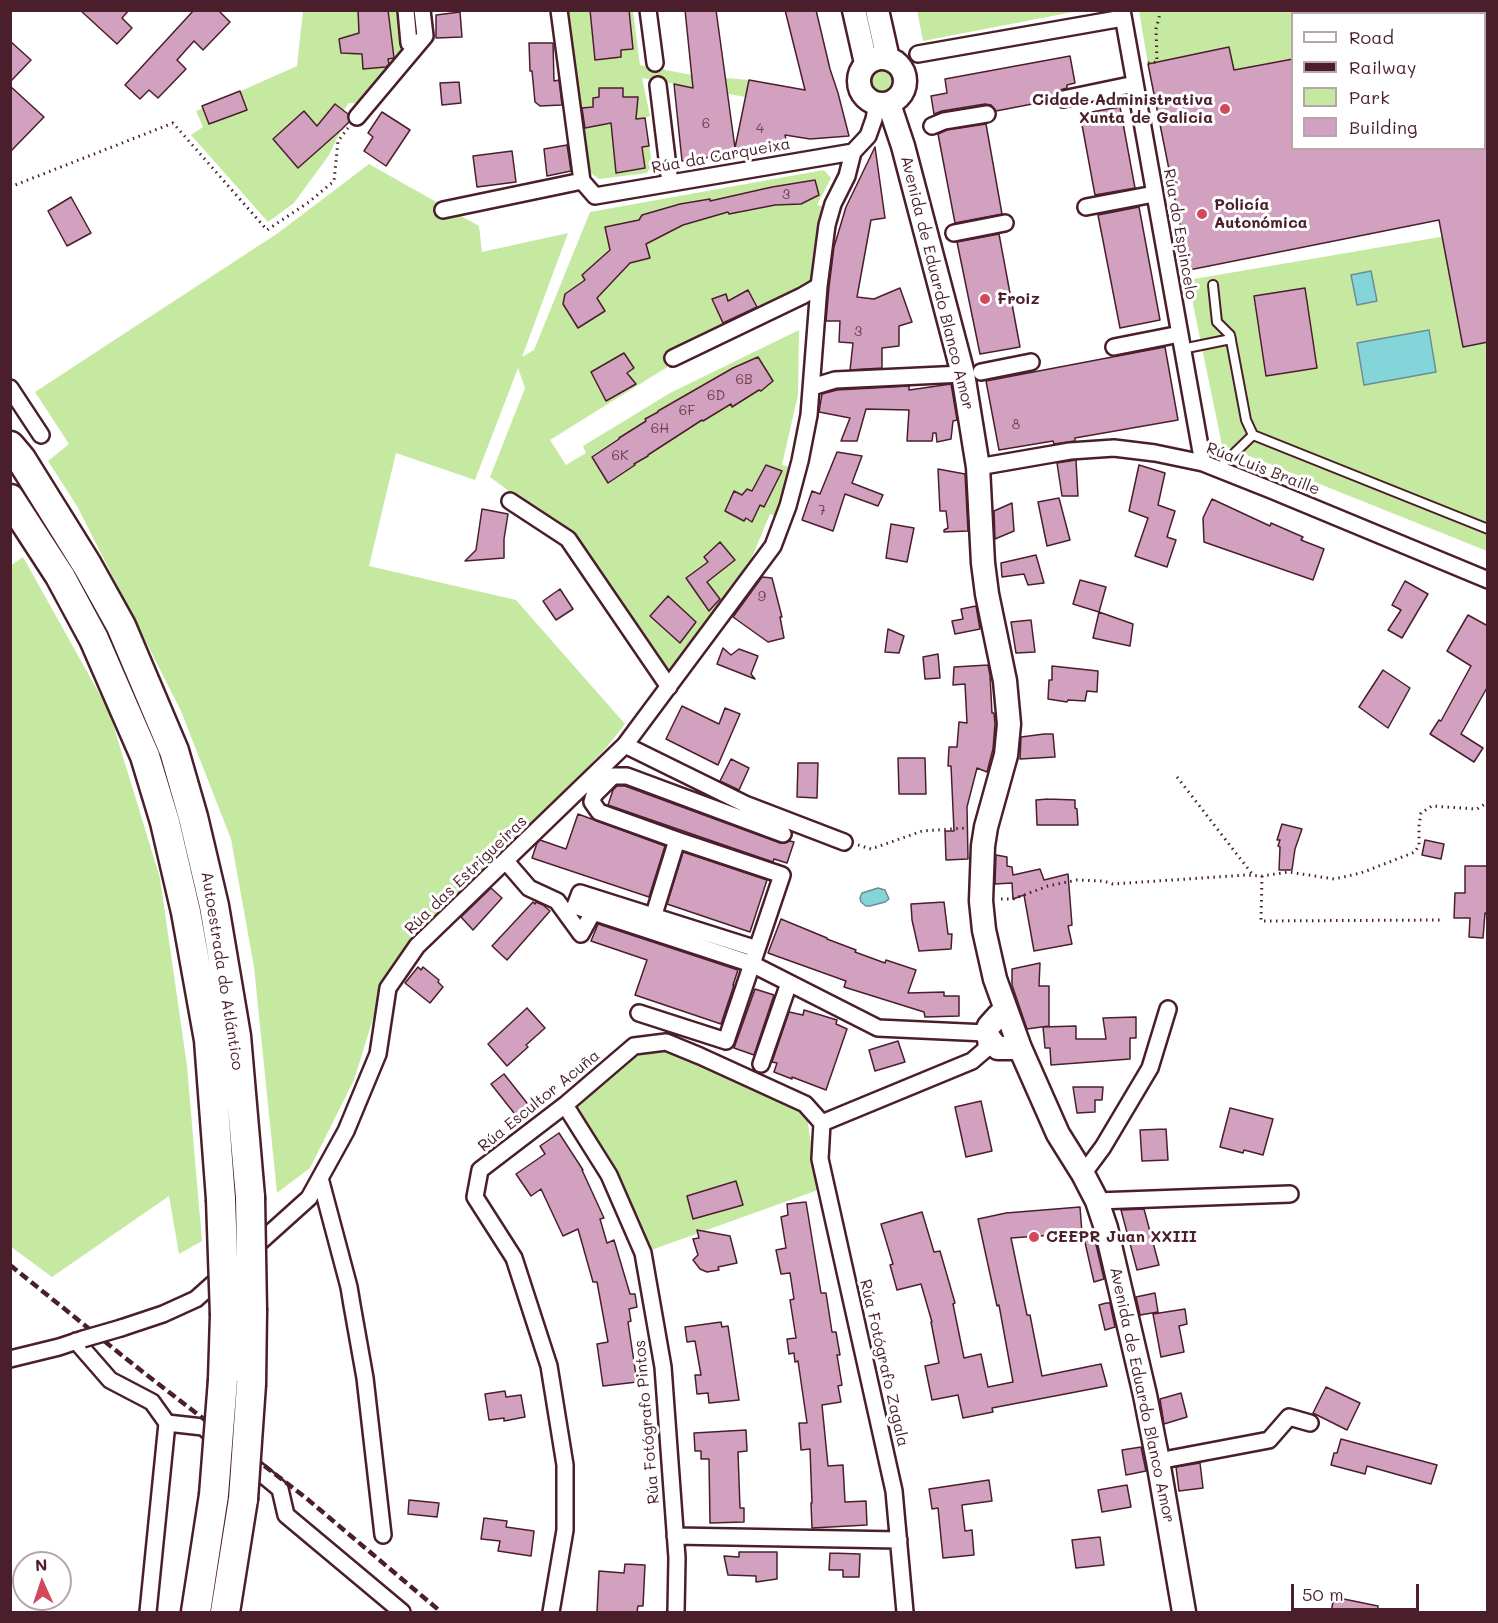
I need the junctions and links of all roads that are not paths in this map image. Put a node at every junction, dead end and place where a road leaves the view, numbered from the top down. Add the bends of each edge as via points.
1 (406, 10) edge
2 (422, 10) edge
3 (559, 10) edge
4 (648, 10) edge
5 (854, 10) edge
6 (878, 10) edge
7 (1123, 14) edge
8 (409, 43) dead end
9 (918, 54) dead end
10 (877, 61) junction
11 (655, 63) dead end
12 (1136, 84) junction
13 (658, 86) dead end
14 (1063, 99) dead end
15 (883, 104) junction
16 (987, 114) dead end
17 (357, 117) road end
18 (932, 126) dead end
19 (854, 152) junction
20 (582, 182) junction
21 (670, 183) junction
22 (1154, 194) junction
23 (1086, 207) dead end
24 (443, 210) dead end
25 (1005, 223) dead end
26 (954, 233) dead end
27 (1213, 285) dead end
28 (819, 286) junction
29 (1231, 339) junction
30 (1181, 342) junction
31 (1114, 347) dead end
32 (673, 358) dead end
33 (1031, 362) dead end
34 (972, 373) junction
35 (812, 387) junction
36 (10, 388) edge
37 (41, 435) dead end
38 (1253, 435) junction
39 (10, 446) edge
40 (1203, 463) junction
41 (978, 467) junction
42 (1219, 468) junction
43 (10, 499) edge
44 (510, 501) dead end
45 (1488, 529) edge
46 (1488, 580) edge
47 (669, 687) junction
48 (625, 745) junction
49 (783, 834) dead end
50 (677, 840) junction
51 (844, 842) road end
52 (507, 859) junction
53 (593, 912) junction
54 (652, 923) junction
55 (757, 949) junction
56 (752, 964) junction
57 (789, 983) junction
58 (1168, 1008) dead end
59 (639, 1013) dead end
60 (1007, 1015) junction
61 (986, 1033) junction
62 (1020, 1048) junction
63 (761, 1064) dead end
64 (565, 1105) junction
65 (822, 1123) junction
66 (1083, 1174) junction
67 (320, 1178) junction
68 (1290, 1194) dead end
69 (1096, 1201) junction
70 (80, 1340) junction
71 (10, 1359) edge
72 (167, 1423) junction
73 (1310, 1423) dead end
74 (1158, 1461) junction
75 (383, 1535) dead end
76 (675, 1536) junction
77 (899, 1540) junction
78 (148, 1612) edge
79 (196, 1612) edge
80 (225, 1612) edge
81 (402, 1612) edge
82 (551, 1612) edge
83 (676, 1612) edge
84 (905, 1612) edge
85 (1184, 1612) edge

1 - 8 street
2 - 17 street via 425,36
3 - 20 street
4 - 11 street
5 - 10 street
6 - 10 street
7 - 9 street
7 - 12 street, Rúa do Espincelo
10 - 15 street via 861,69 858,84 865,98
10 - 15 street via 895,62 905,81 901,95
12 - 14 street
12 - 22 street, Rúa do Espincelo
13 - 21 street
15 - 19 street, Rúa das Estrigueiras via 868,136
15 - 34 street, Avenida de Eduardo Blanco Amor via 903,146
16 - 18 street
19 - 21 street, Rúa da Carqueixa
19 - 28 street, Rúa das Estrigueiras via 827,225
20 - 21 street, Rúa da Carqueixa via 595,196
20 - 24 street
22 - 23 street
22 - 30 street, Rúa do Espincelo
25 - 26 street
27 - 29 lane via 1217,322
28 - 32 street
28 - 35 street, Rúa das Estrigueiras
29 - 30 lane
29 - 38 lane via 1246,420
30 - 31 street
30 - 40 street, Rúa do Espincelo
33 - 34 street
34 - 35 street via 835,380
34 - 41 street, Avenida de Eduardo Blanco Amor
35 - 47 street, Rúa das Estrigueiras via 798,469 773,546
36 - 37 street
38 - 42 lane
38 - 45 lane
39 - 80 highway, Autoestrada do Atlántico, bridge via 87,565 121,626 174,751 214,906 236,1036 250,1197 252,1311 243,1499
40 - 41 street, Rúa Luis Braille via 1114,448 1070,451
40 - 42 street, Rúa Luis Braille
41 - 60 street, Avenida de Eduardo Blanco Amor via 983,563 1009,724 1006,755 986,827 981,901 995,979
42 - 46 street, Rúa Luis Braille
43 - 79 highway, Autoestrada do Atlántico, bridge via 60,576 94,639 145,756 186,912 209,1040 225,1315 214,1495
44 - 47 street via 568,538
47 - 48 street, Rúa das Estrigueiras
48 - 51 street via 745,804
48 - 52 street, Rúa das Estrigueiras
49 - 50 street via 627,776 613,776 594,795 592,802 599,812
50 - 54 street
50 - 55 street via 782,875
52 - 53 street via 530,888 557,901 581,934
52 - 67 street, Rúa das Estrigueiras via 417,946 388,988 378,1054 346,1131
53 - 54 street
53 - 54 street via 575,906 580,893
54 - 55 street
54 - 56 street
55 - 56 street
56 - 57 street
56 - 59 street via 726,1041
57 - 61 street via 878,1028
57 - 63 street
58 - 66 street via 1150,1068
60 - 61 street via 998,1016
60 - 62 street, Avenida de Eduardo Blanco Amor
61 - 62 street via 998,1048
61 - 65 street via 986,1049 972,1061
62 - 66 street, Avenida de Eduardo Blanco Amor via 1058,1134
64 - 65 street, Rúa Escultor Acuña via 634,1046 666,1042 805,1104
64 - 76 street, Rúa Fotógrafo Pintos via 609,1175 643,1253 663,1367
64 - 82 street, Rúa Escultor Acuña via 480,1170 475,1197 514,1258 549,1366 565,1465 565,1530
65 - 77 street, Rúa Fotógrafo Zagala via 820,1159 894,1491
66 - 69 street, Avenida de Eduardo Blanco Amor
67 - 70 street, Rúa das Estrigueiras, bridge via 309,1198 196,1299 163,1314
67 - 75 street via 349,1287 365,1378
68 - 69 street
69 - 74 street, Avenida de Eduardo Blanco Amor via 1106,1228
70 - 71 street, Rúa das Estrigueiras
70 - 72 street via 110,1380 152,1402
72 - 78 street
72 - 81 street via 203,1427 280,1489 286,1515
73 - 74 street via 1289,1417 1269,1440
74 - 85 street, Avenida de Eduardo Blanco Amor
76 - 77 street
76 - 83 street, Rúa Fotógrafo Pintos
77 - 84 street, Rúa Fotógrafo Zagala

